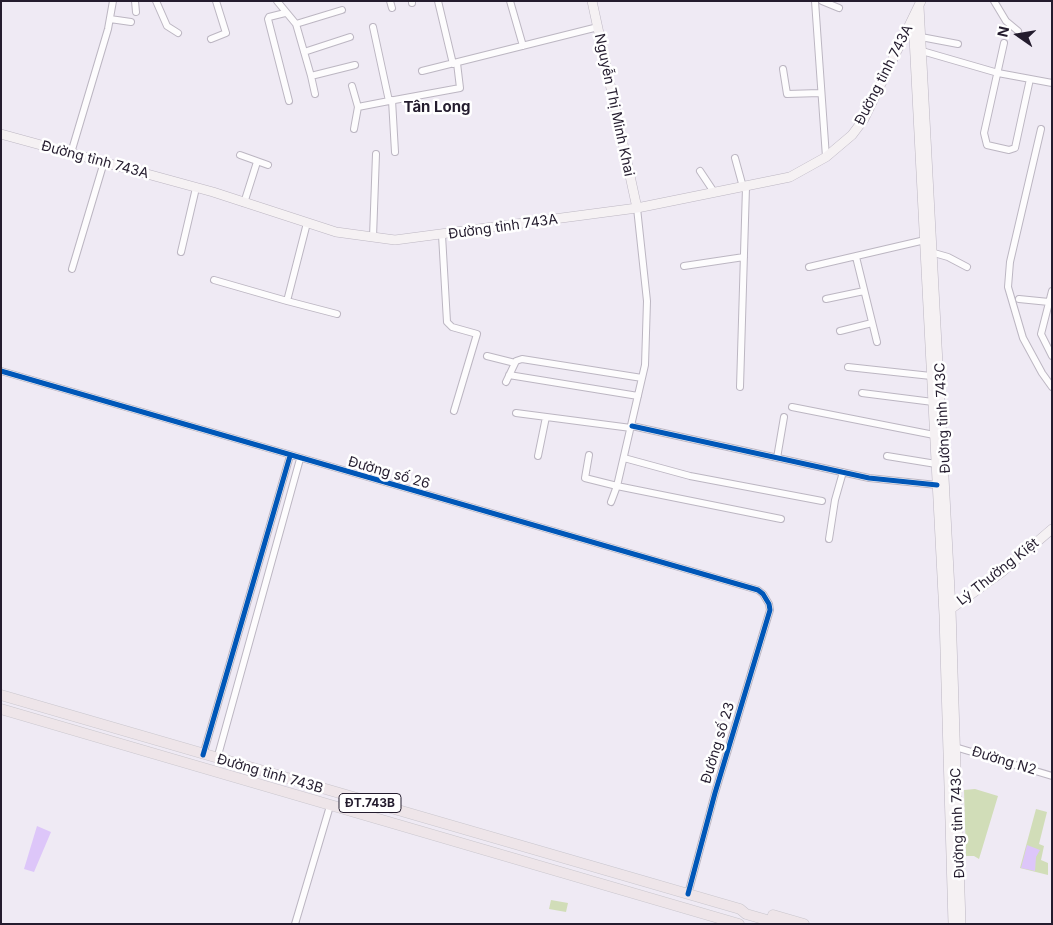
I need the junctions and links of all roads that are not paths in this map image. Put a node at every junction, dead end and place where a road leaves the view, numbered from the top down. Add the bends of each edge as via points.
1 (112, 1) edge
2 (135, 1) edge
3 (156, 1) edge
4 (216, 1) edge
5 (276, 1) edge
6 (438, 1) edge
7 (510, 1) edge
8 (592, 1) edge
9 (815, 1) edge
10 (822, 1) edge
11 (994, 1) edge
12 (920, 2) edge
13 (839, 8) dead end
14 (342, 10) dead end
15 (136, 12) dead end
16 (285, 13) junction
17 (913, 18) junction
18 (110, 19) junction
19 (131, 22) dead end
20 (296, 24) junction
21 (373, 27) dead end
22 (598, 27) junction
23 (1018, 31) dead end
24 (178, 33) dead end
25 (919, 35) junction
26 (350, 37) dead end
27 (903, 37) junction
28 (211, 39) dead end
29 (1004, 43) dead end
30 (958, 44) dead end
31 (523, 46) junction
32 (922, 51) junction
33 (304, 52) junction
34 (455, 63) junction
35 (355, 65) dead end
36 (783, 69) dead end
37 (422, 71) dead end
38 (998, 73) junction
39 (310, 76) junction
40 (1030, 80) junction
41 (1052, 83) edge
42 (352, 86) dead end
43 (820, 93) junction
44 (315, 94) dead end
45 (390, 100) junction
46 (290, 101) dead end
47 (358, 107) junction
48 (354, 129) dead end
49 (1041, 129) dead end
50 (1, 134) edge
51 (395, 152) dead end
52 (71, 153) junction
53 (376, 154) dead end
54 (240, 155) dead end
55 (826, 157) junction
56 (735, 158) dead end
57 (104, 162) junction
58 (257, 162) junction
59 (268, 165) dead end
60 (700, 170) dead end
61 (744, 187) junction
62 (196, 188) junction
63 (714, 192) junction
64 (244, 203) junction
65 (637, 208) junction
66 (307, 223) junction
67 (442, 235) junction
68 (373, 237) junction
69 (925, 240) junction
70 (181, 252) dead end
71 (934, 253) junction
72 (744, 257) junction
73 (856, 257) junction
74 (684, 266) dead end
75 (809, 267) dead end
76 (968, 267) dead end
77 (72, 269) dead end
78 (214, 280) dead end
79 (864, 291) junction
80 (1052, 291) edge
81 (826, 299) dead end
82 (1019, 300) dead end
83 (287, 301) junction
84 (1049, 302) junction
85 (337, 314) dead end
86 (872, 323) junction
87 (840, 331) dead end
88 (877, 342) dead end
89 (487, 356) dead end
90 (1052, 356) edge
91 (515, 363) junction
92 (848, 368) dead end
93 (1, 371) edge
94 (509, 375) junction
95 (931, 376) junction
96 (642, 378) junction
97 (506, 382) dead end
98 (740, 387) dead end
99 (1052, 387) edge
100 (862, 394) dead end
101 (638, 396) junction
102 (933, 402) junction
103 (792, 407) dead end
104 (454, 411) dead end
105 (516, 413) dead end
106 (546, 417) junction
107 (784, 417) dead end
108 (631, 427) junction
109 (934, 435) junction
110 (589, 455) dead end
111 (290, 456) junction
112 (538, 456) dead end
113 (887, 456) dead end
114 (624, 458) junction
115 (777, 458) junction
116 (300, 459) junction
117 (936, 464) junction
118 (843, 472) junction
119 (937, 485) junction
120 (617, 486) junction
121 (822, 501) dead end
122 (611, 502) dead end
123 (781, 520) dead end
124 (1052, 529) edge
125 (829, 539) dead end
126 (767, 599) joint
127 (248, 602) junction
128 (258, 604) junction
129 (951, 609) junction
130 (944, 615) junction
131 (1, 695) edge
132 (1, 709) edge
133 (951, 747) junction
134 (204, 755) junction
135 (218, 759) junction
136 (1052, 776) edge
137 (330, 806) junction
138 (439, 823) junction
139 (436, 835) junction
140 (955, 869) junction
141 (688, 894) junction
142 (740, 910) junction
143 (756, 921) edge
144 (738, 923) edge
145 (295, 924) edge
146 (781, 924) edge
147 (804, 924) edge
148 (954, 924) edge
149 (960, 924) edge

1 - 18 street
2 - 15 street
3 - 24 street via 167,26
4 - 28 street via 226,33
5 - 16 street
6 - 34 street
7 - 31 street
8 - 22 main road, Nguyễn Thị Minh Khai
9 - 43 street
10 - 13 street
11 - 23 street via 1006,21
12 - 17 main road, Đường tỉnh 743A
12 - 25 main road, Đường tỉnh 743C
14 - 20 street
16 - 20 street
16 - 46 street via 268,19
17 - 25 main road, Đường tỉnh 743C
17 - 27 main road, Đường tỉnh 743A
18 - 19 street
18 - 52 street
20 - 33 street
21 - 45 street
22 - 31 street
22 - 65 main road, Nguyễn Thị Minh Khai
25 - 27 main road
25 - 30 street
25 - 32 main road, Đường tỉnh 743C
25 - 69 main road, Đường tỉnh 743C
26 - 33 street
27 - 55 main road, Đường tỉnh 743A via 859,126
29 - 38 street
31 - 34 street
32 - 38 street
32 - 71 main road, Đường tỉnh 743C
33 - 39 street
34 - 37 street
34 - 45 street via 460,88
35 - 39 street
36 - 43 street via 787,94
38 - 40 street
38 - 40 street via 984,133 987,145 1009,150 1015,148
39 - 44 street
40 - 41 street
42 - 47 street
43 - 55 street
45 - 47 street
45 - 51 street
47 - 48 street
49 - 99 street via 1010,262 1008,287 1023,338
50 - 52 main road, Đường tỉnh 743A
52 - 57 main road, Đường tỉnh 743A
53 - 68 street
54 - 58 street
55 - 61 main road, Đường tỉnh 743A via 790,177
56 - 61 street
57 - 62 main road, Đường tỉnh 743A
57 - 77 street
58 - 59 street
58 - 64 street
60 - 63 street
61 - 63 main road, Đường tỉnh 743A
61 - 72 street
62 - 64 main road, Đường tỉnh 743A
62 - 70 street
63 - 65 main road, Đường tỉnh 743A
64 - 66 main road, Đường tỉnh 743A
65 - 67 main road, Đường tỉnh 743A
65 - 96 street via 648,301
66 - 68 main road, Đường tỉnh 743A via 336,232
66 - 83 street
67 - 68 main road, Đường tỉnh 743A via 396,240
67 - 104 street via 447,322 452,327 477,334
69 - 73 street
69 - 95 main road, Đường tỉnh 743C
71 - 76 street
71 - 129 main road, Đường tỉnh 743C
72 - 74 street
72 - 98 street
73 - 75 street
73 - 79 street
78 - 83 street
79 - 81 street
79 - 86 street
80 - 84 street
82 - 84 street
83 - 85 street
84 - 90 street via 1042,334
86 - 87 street
86 - 88 street
89 - 91 street
91 - 94 street
91 - 96 street via 522,359
92 - 95 street
93 - 111 street, Đường số 26
94 - 97 street
94 - 101 street
95 - 102 main road, Đường tỉnh 743C
96 - 101 street
100 - 102 street
101 - 108 street
102 - 109 main road, Đường tỉnh 743C
103 - 109 street
105 - 106 street
106 - 108 street
106 - 112 street
107 - 115 street
108 - 114 street
108 - 115 street
109 - 117 main road, Đường tỉnh 743C
110 - 120 street via 585,478
111 - 116 street, Đường số 26
111 - 127 street
113 - 117 street
114 - 120 street
114 - 121 street via 690,476
115 - 118 street
116 - 126 street, Đường số 26 via 758,590
116 - 128 street
117 - 119 main road, Đường tỉnh 743C
118 - 119 street
118 - 125 street
119 - 130 main road, Đường tỉnh 743C
120 - 122 street
120 - 123 street
124 - 129 main road, Lý Thường Kiệt via 1002,572
126 - 141 street, Đường số 23 via 770,610
127 - 128 street
127 - 134 street
128 - 135 street
129 - 130 main road, Lý Thường Kiệt
129 - 133 main road, Đường tỉnh 743C
130 - 133 main road, Đường tỉnh 743C
131 - 134 main road, Đường tỉnh 743B / ĐT.743B
132 - 137 main road, Đường tỉnh 743B / ĐT.743B
133 - 136 street, Đường N2
133 - 140 main road, Đường tỉnh 743C
134 - 135 main road, Đường tỉnh 743B / ĐT.743B
135 - 138 main road, Đường tỉnh 743B / ĐT.743B
137 - 139 main road, Đường tỉnh 743B / ĐT.743B
137 - 145 street
138 - 139 main road
138 - 141 main road, Đường tỉnh 743B / ĐT.743B
139 - 144 main road, Đường tỉnh 743B / ĐT.743B
140 - 148 main road, Đường tỉnh 743C
140 - 149 main road, Đường tỉnh 743C
141 - 142 main road, Đường tỉnh 743B / ĐT.743B
142 - 143 main road, Đường tỉnh 743B / ĐT.743B
142 - 147 main road, Đường tỉnh 743B / ĐT.743B via 748,908
143 - 144 main road, Đường tỉnh 743B / ĐT.743B
143 - 146 main road, ĐT.743B

